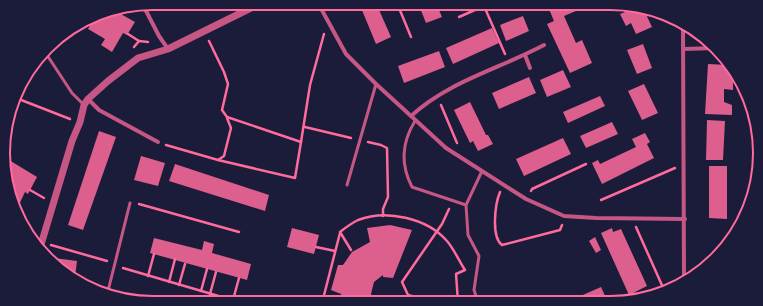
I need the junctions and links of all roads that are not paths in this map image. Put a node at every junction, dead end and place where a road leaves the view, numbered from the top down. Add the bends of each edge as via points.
1 (146, 10) edge
2 (248, 10) edge
3 (322, 10) edge
4 (683, 30) edge
5 (544, 45) dead end
6 (707, 48) edge
7 (168, 49) junction
8 (684, 49) junction
9 (525, 55) junction
10 (48, 56) edge
11 (530, 68) dead end
12 (376, 84) junction
13 (86, 102) junction
14 (411, 116) junction
15 (415, 121) junction
16 (158, 142) road end
17 (482, 171) junction
18 (346, 185) dead end
19 (130, 203) road end
20 (466, 205) junction
21 (685, 219) junction
22 (41, 241) edge
23 (684, 275) edge
24 (108, 288) edge
25 (476, 296) edge

1 - 7 street
2 - 7 street
3 - 12 street via 346,54
4 - 8 street
5 - 9 street
6 - 8 street
7 - 13 street via 138,58 108,80
8 - 21 street
9 - 11 street
9 - 14 street via 437,95
10 - 13 lane via 72,93
12 - 14 street
12 - 18 lane
13 - 16 street
13 - 22 street
14 - 15 street
15 - 17 street via 446,148
15 - 20 lane via 403,150 406,176 412,186
17 - 20 lane
17 - 21 street via 526,199 564,216
19 - 24 lane
20 - 25 lane via 468,235 479,256 474,290
21 - 23 street

